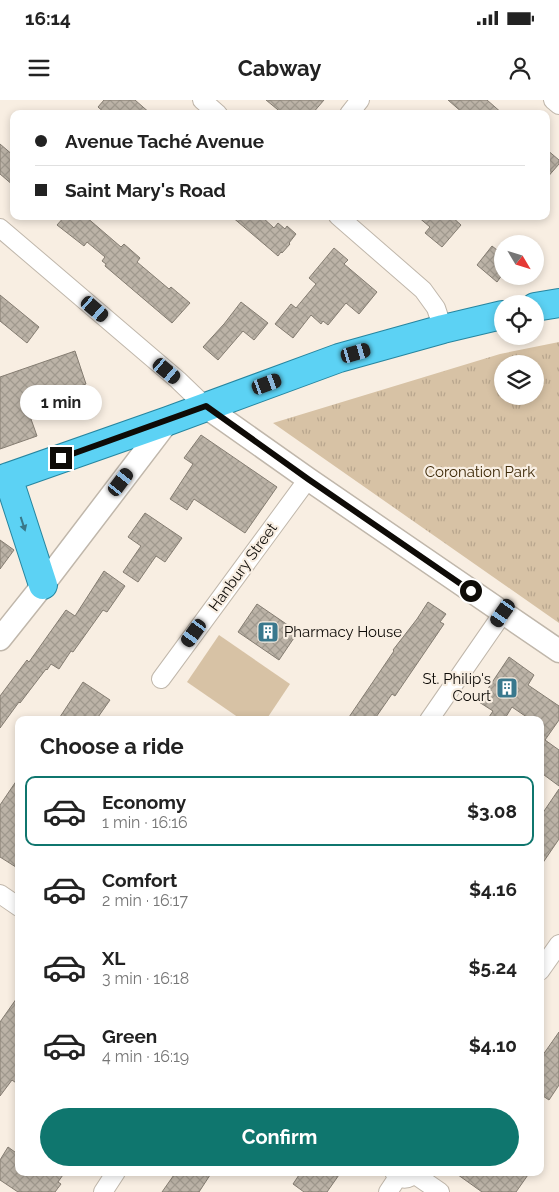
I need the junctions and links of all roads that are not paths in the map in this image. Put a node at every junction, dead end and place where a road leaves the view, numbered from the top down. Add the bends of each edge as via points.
1 (202, 100) edge
2 (360, 100) edge
3 (553, 100) edge
4 (559, 105) edge
5 (213, 110) edge
6 (352, 110) edge
7 (343, 220) edge
8 (0, 228) edge
9 (559, 303) edge
10 (544, 306) edge
11 (494, 317) edge
12 (443, 329) junction
13 (206, 406) junction
14 (168, 421) junction
15 (4, 479) edge
16 (308, 479) junction
17 (43, 585) junction
18 (503, 613) junction
19 (0, 639) edge
20 (559, 651) edge
21 (160, 679) dead end
22 (432, 716) edge
23 (0, 894) edge
24 (15, 904) edge
25 (559, 944) edge
26 (544, 965) edge
27 (113, 1176) edge
28 (403, 1176) edge
29 (409, 1176) edge
30 (103, 1192) edge
31 (388, 1192) edge
32 (440, 1192) edge

1 - 5 street
2 - 6 street
3 - 4 street
7 - 12 street via 423,290 436,308
8 - 13 street
9 - 10 highway
11 - 12 highway
12 - 13 highway via 339,358
13 - 14 highway
13 - 16 street
14 - 15 highway
14 - 17 street
15 -> 17 highway
16 - 18 street
16 - 21 street, Hanbury Street
17 - 19 street
18 - 20 street
18 - 22 street
23 - 24 street
25 - 26 street
27 - 30 street
28 - 31 street
29 - 32 street

